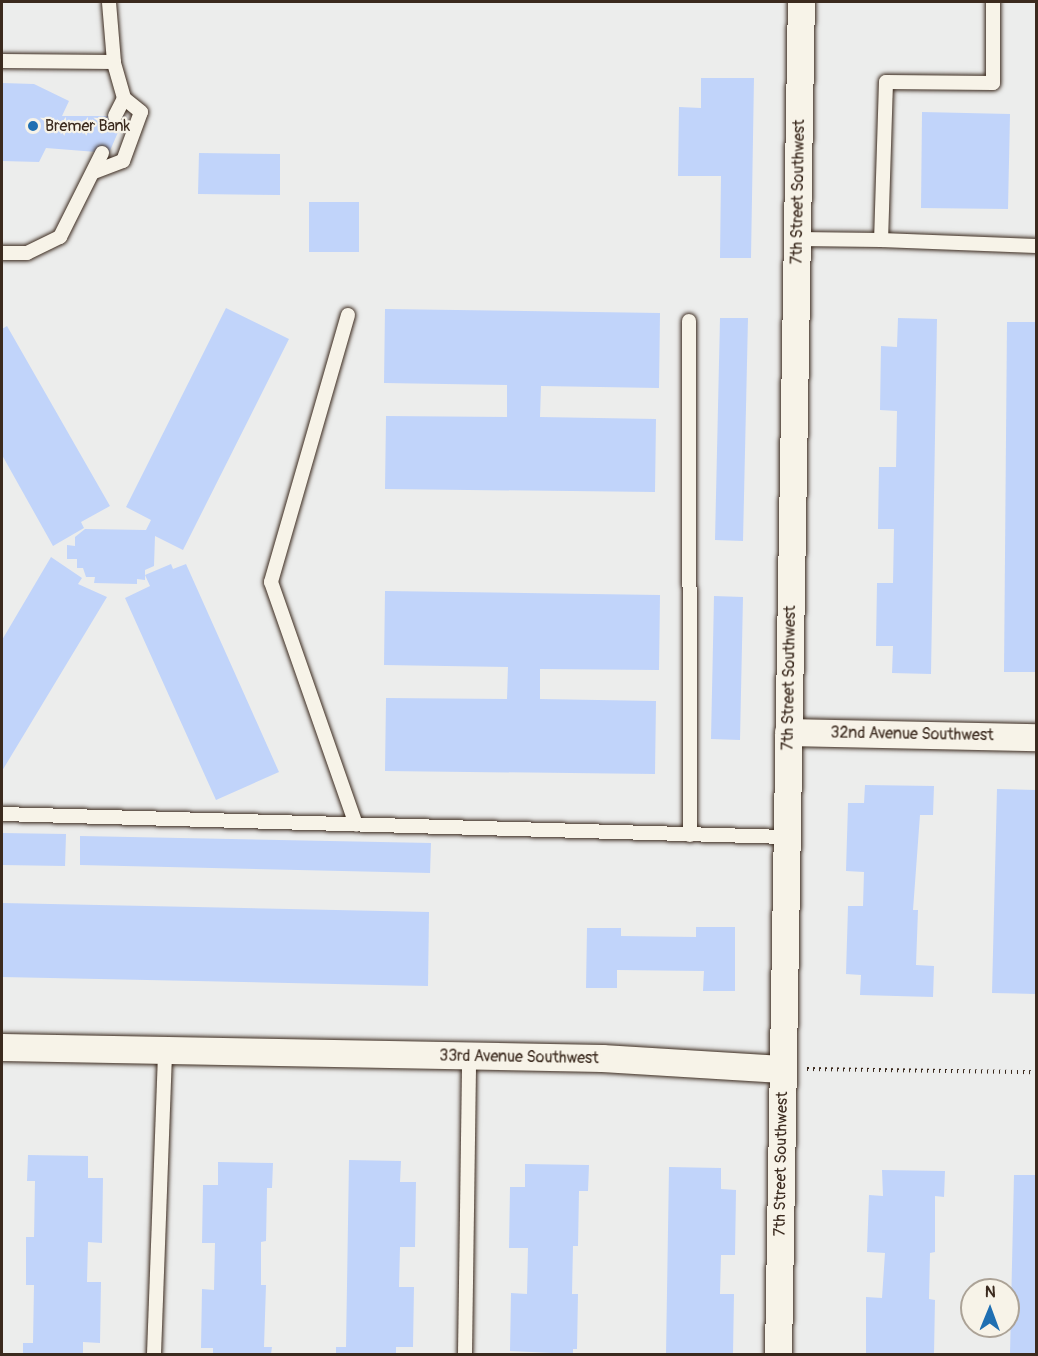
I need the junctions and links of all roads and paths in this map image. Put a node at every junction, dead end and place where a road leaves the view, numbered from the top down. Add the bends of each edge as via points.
1 (109, 2) edge
2 (801, 2) edge
3 (993, 2) edge
4 (2, 61) edge
5 (114, 62) junction
6 (124, 98) junction
7 (116, 116) dead end
8 (102, 153) dead end
9 (94, 172) junction
10 (797, 239) junction
11 (881, 240) junction
12 (1036, 246) edge
13 (2, 253) edge
14 (348, 315) dead end
15 (689, 321) dead end
16 (788, 732) junction
17 (1036, 736) edge
18 (2, 814) edge
19 (356, 825) junction
20 (690, 835) junction
21 (785, 837) junction
22 (2, 1047) edge
23 (165, 1050) junction
24 (469, 1055) junction
25 (782, 1069) junction
26 (1036, 1072) edge
27 (154, 1354) edge
28 (465, 1354) edge
29 (778, 1354) edge

1 - 5 lane
2 - 10 street, 7th Street Southwest
3 - 11 lane via 993,84 886,82
4 - 5 lane
5 - 6 lane
6 - 7 lane
6 - 9 lane via 141,112 123,161
8 - 9 lane
9 - 13 lane via 60,237 27,253
10 - 11 lane
10 - 16 street, 7th Street Southwest
11 - 12 lane
14 - 19 lane via 271,582
15 - 20 lane
16 - 17 street, 32nd Avenue Southwest
16 - 21 street, 7th Street Southwest
18 - 19 lane
19 - 20 lane
20 - 21 lane
21 - 25 street, 7th Street Southwest
22 - 23 street, 33rd Avenue Southwest
23 - 24 street, 33rd Avenue Southwest
23 - 27 lane
24 - 25 street, 33rd Avenue Southwest
24 - 28 lane
25 - 26 path
25 - 29 street, 7th Street Southwest

